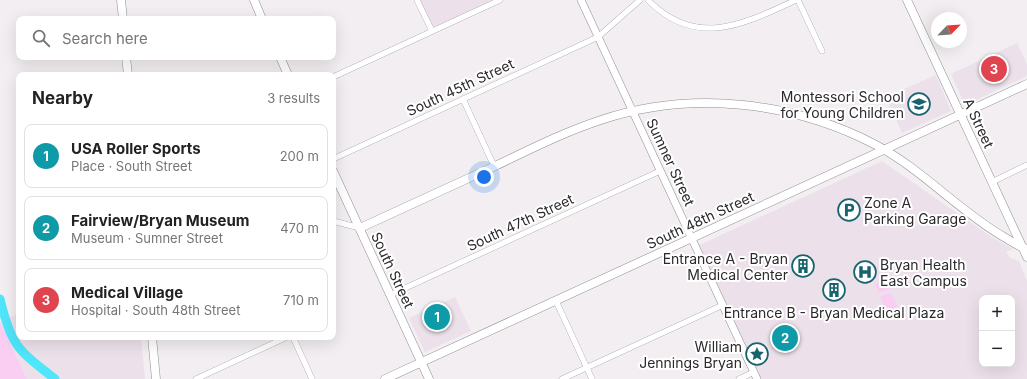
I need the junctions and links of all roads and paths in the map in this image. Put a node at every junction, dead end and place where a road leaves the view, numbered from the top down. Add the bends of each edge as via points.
1 (121, 0) edge
2 (254, 0) edge
3 (417, 0) edge
4 (500, 0) edge
5 (581, 0) edge
6 (640, 0) edge
7 (648, 0) edge
8 (797, 0) edge
9 (907, 0) edge
10 (123, 16) edge
11 (261, 16) edge
12 (432, 31) junction
13 (598, 36) junction
14 (822, 51) dead end
15 (126, 60) edge
16 (281, 60) edge
17 (128, 72) edge
18 (287, 72) edge
19 (336, 76) edge
20 (1027, 84) edge
21 (463, 99) junction
22 (633, 111) junction
23 (961, 115) junction
24 (884, 150) junction
25 (336, 158) edge
26 (1027, 165) edge
27 (494, 166) junction
28 (660, 171) junction
29 (336, 177) edge
30 (992, 182) junction
31 (336, 222) edge
32 (360, 228) junction
33 (691, 238) junction
34 (1026, 248) edge
35 (1027, 257) edge
36 (390, 295) junction
37 (556, 301) junction
38 (723, 305) junction
39 (152, 340) edge
40 (280, 340) edge
41 (294, 340) edge
42 (422, 362) junction
43 (587, 368) junction
44 (755, 376) edge
45 (156, 379) edge
46 (196, 379) edge
47 (312, 379) edge
48 (385, 379) edge
49 (429, 379) edge
50 (562, 379) edge
51 (592, 379) edge
52 (739, 379) edge

1 - 10 main road
2 - 11 main road
3 - 12 street
4 - 12 street
5 - 13 street, Sumner Street
6 - 13 street, South 45th Street
7 - 8 street via 663,14 675,20 688,26 707,29 743,23
8 - 14 street
9 - 23 main road, A Street
12 - 19 street
13 - 21 street, South 45th Street
13 - 22 street, Sumner Street
15 - 17 main road
16 - 18 main road
20 - 23 main road, South 48th Street
21 - 25 street, South 45th Street
21 - 27 street
22 - 24 main road via 703,103 769,108 830,125
22 - 27 main road via 583,126
22 - 28 street, Sumner Street
23 - 24 main road, South 48th Street
23 - 30 main road, A Street
24 - 33 main road, South 48th Street
24 - 34 main road via 919,173 988,228
26 - 30 street
27 - 32 main road
28 - 33 street, Sumner Street
28 - 36 street, South 47th Street
29 - 32 main road, South Street
30 - 34 main road, A Street
31 - 32 street
32 - 36 main road, South Street
33 - 37 main road, South 48th Street
33 - 38 street, Sumner Street
34 - 35 main road, A Street
36 - 42 main road, South Street
37 - 42 main road, South 48th Street
37 - 43 street
38 - 43 street
38 - 44 street, Sumner Street
39 - 45 main road
40 - 46 street
41 - 47 street
42 - 48 main road, South 48th Street
42 - 49 main road, South Street
43 - 50 street
43 - 51 street
44 - 52 street

